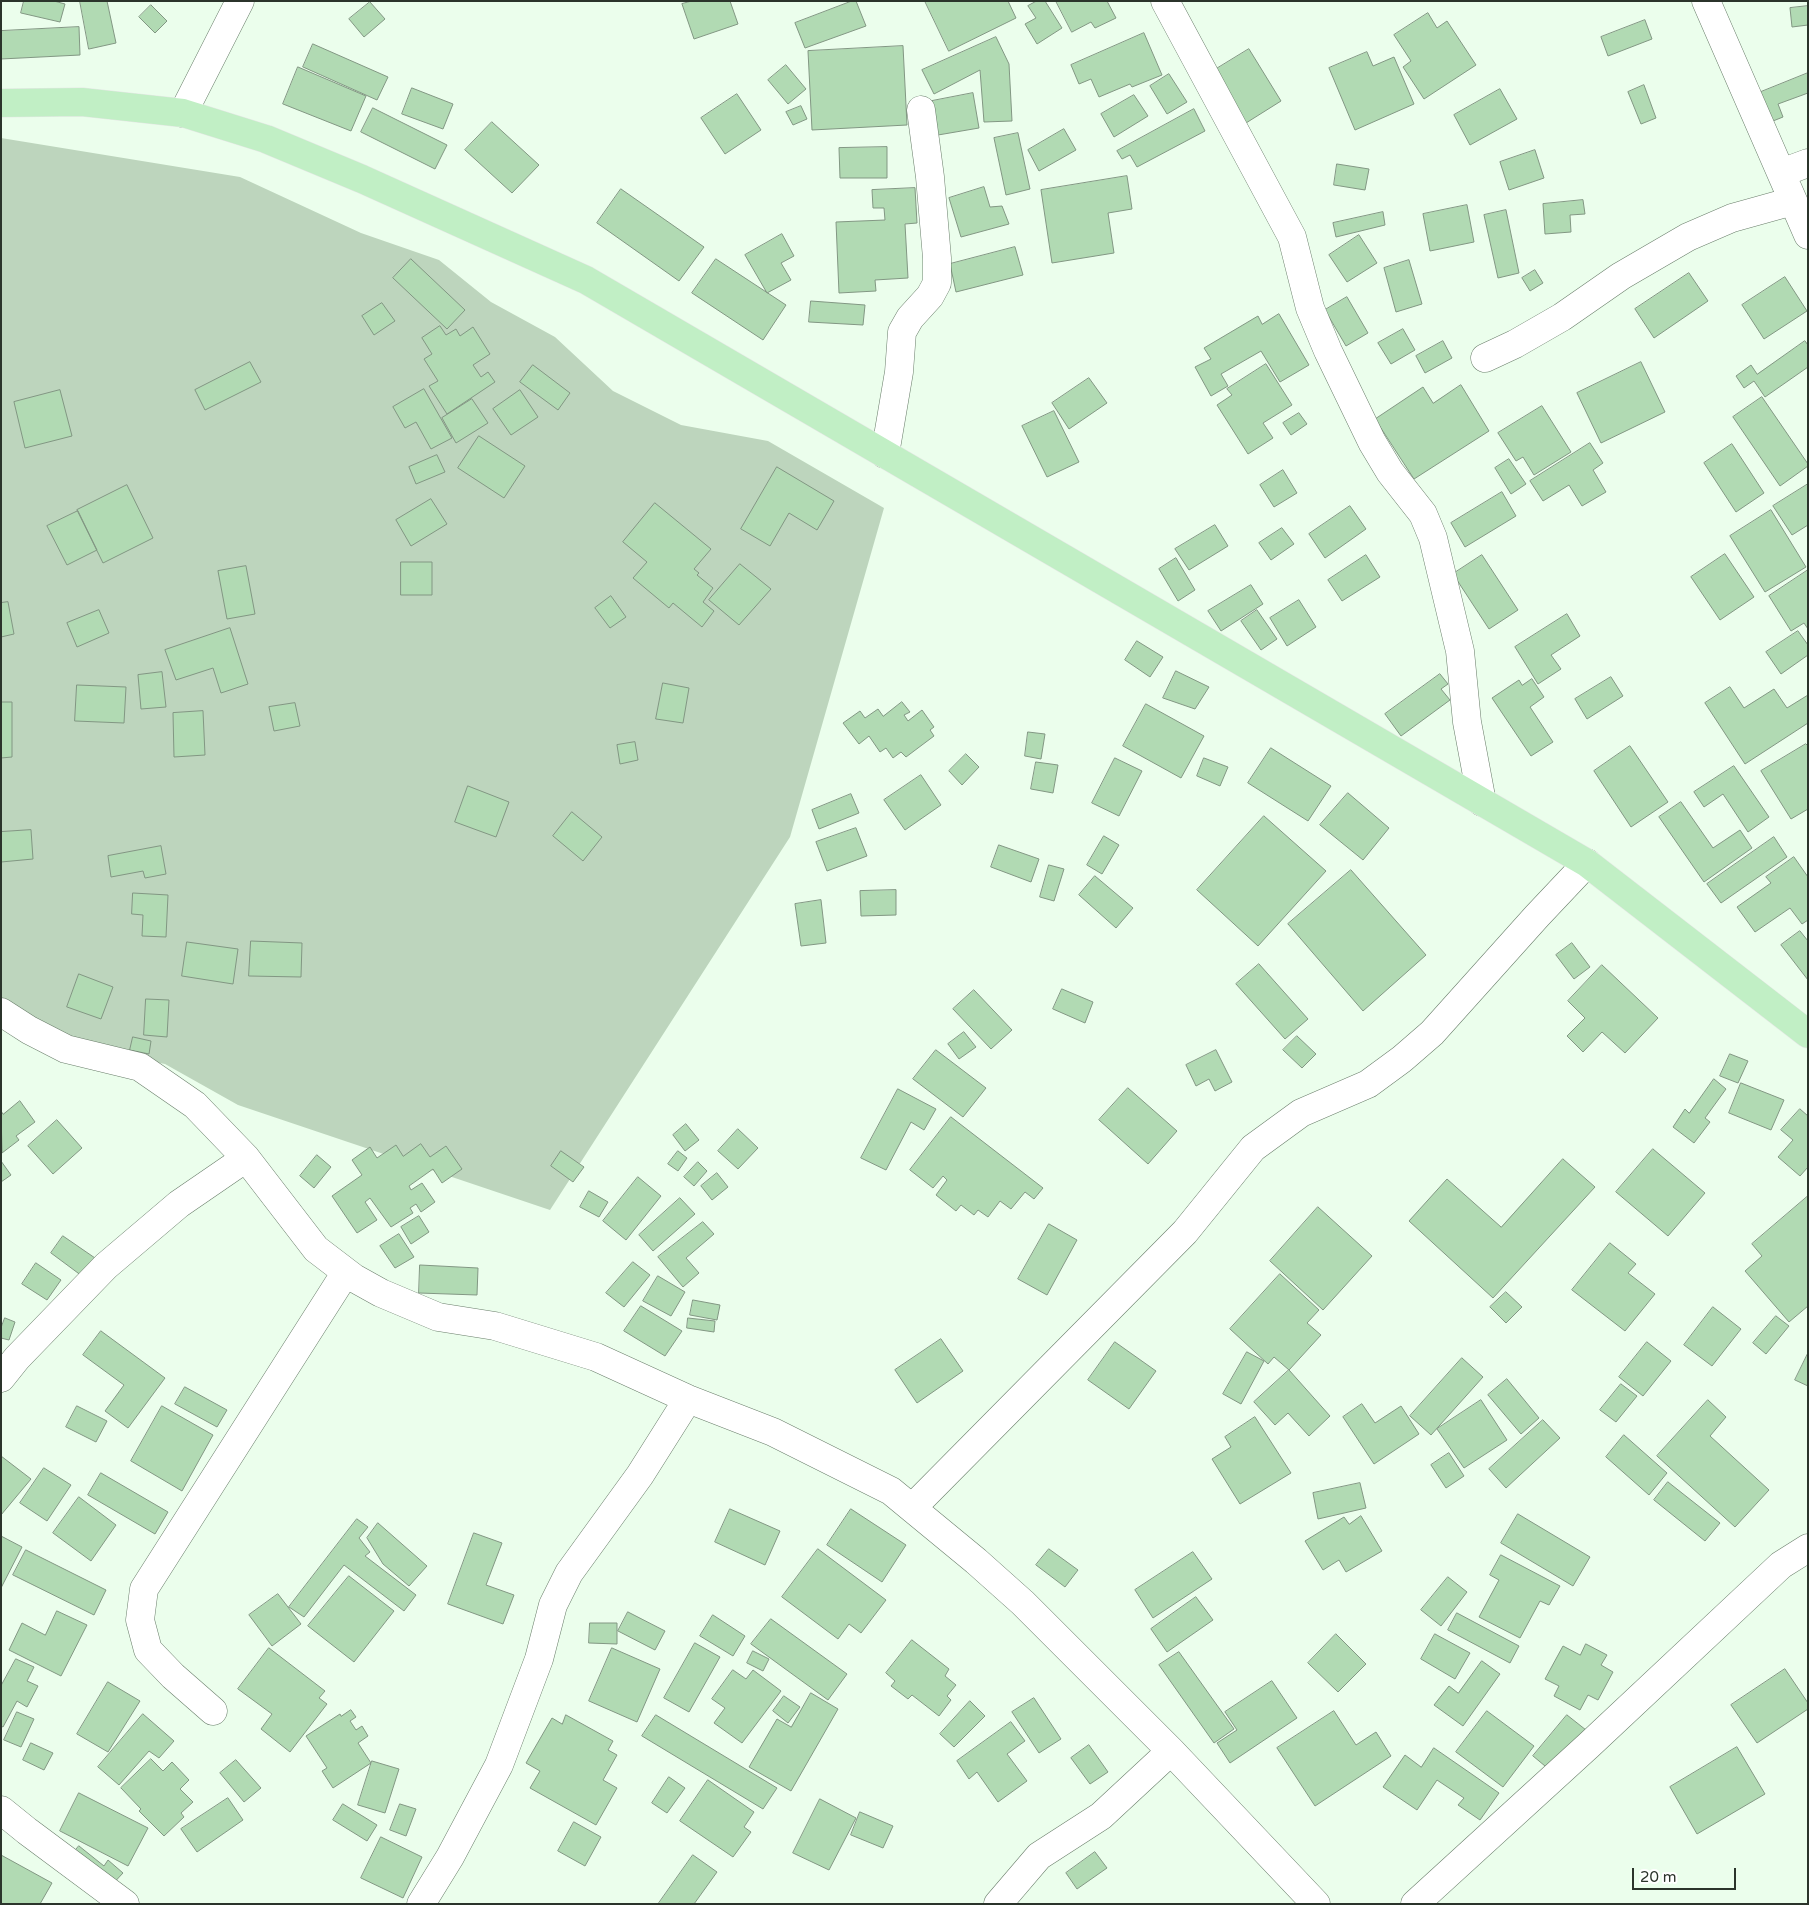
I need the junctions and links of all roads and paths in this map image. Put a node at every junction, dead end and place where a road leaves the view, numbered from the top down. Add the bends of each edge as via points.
1 (240, 1) edge
2 (1165, 1) edge
3 (1706, 1) edge
4 (1, 103) edge
5 (921, 110) dead end
6 (183, 113) junction
7 (1808, 163) edge
8 (1781, 173) junction
9 (1793, 201) junction
10 (1808, 234) edge
11 (1485, 358) dead end
12 (885, 454) junction
13 (1482, 802) junction
14 (1587, 863) junction
15 (1, 1012) edge
16 (1808, 1034) edge
17 (246, 1158) junction
18 (346, 1272) junction
19 (1, 1378) edge
20 (688, 1399) junction
21 (912, 1508) junction
22 (1808, 1548) edge
23 (213, 1711) dead end
24 (1171, 1751) junction
25 (1, 1810) edge
26 (125, 1904) edge
27 (421, 1904) edge
28 (998, 1904) edge
29 (1316, 1904) edge
30 (1415, 1904) edge

1 - 6 street
2 - 13 street via 1292,237 1310,308 1372,442 1422,514 1433,538 1460,652 1467,722
3 - 8 street
4 - 6 main road via 82,102
5 - 12 street via 930,177 937,283 902,332 899,372
6 - 12 main road via 284,146 586,280
7 - 8 street
8 - 9 street
9 - 10 street
9 - 11 street via 1732,218 1688,237 1620,276 1562,317
12 - 13 main road
13 - 14 main road
14 - 16 main road
14 - 21 street via 1432,1034 1368,1084 1301,1113 1253,1148 1185,1232
15 - 17 street via 66,1050 140,1068 195,1105
17 - 18 street via 316,1249
17 - 19 street via 179,1204 106,1266
18 - 20 street via 381,1293 438,1317 495,1326 587,1354
18 - 23 street via 144,1589 140,1620 148,1650
20 - 21 street via 774,1432 890,1490
20 - 27 street via 640,1475 569,1573 553,1605 539,1659 499,1765
21 - 24 street via 1023,1603
22 - 30 street via 1780,1565
24 - 28 street via 1101,1816 1039,1856
24 - 29 street
25 - 26 street

